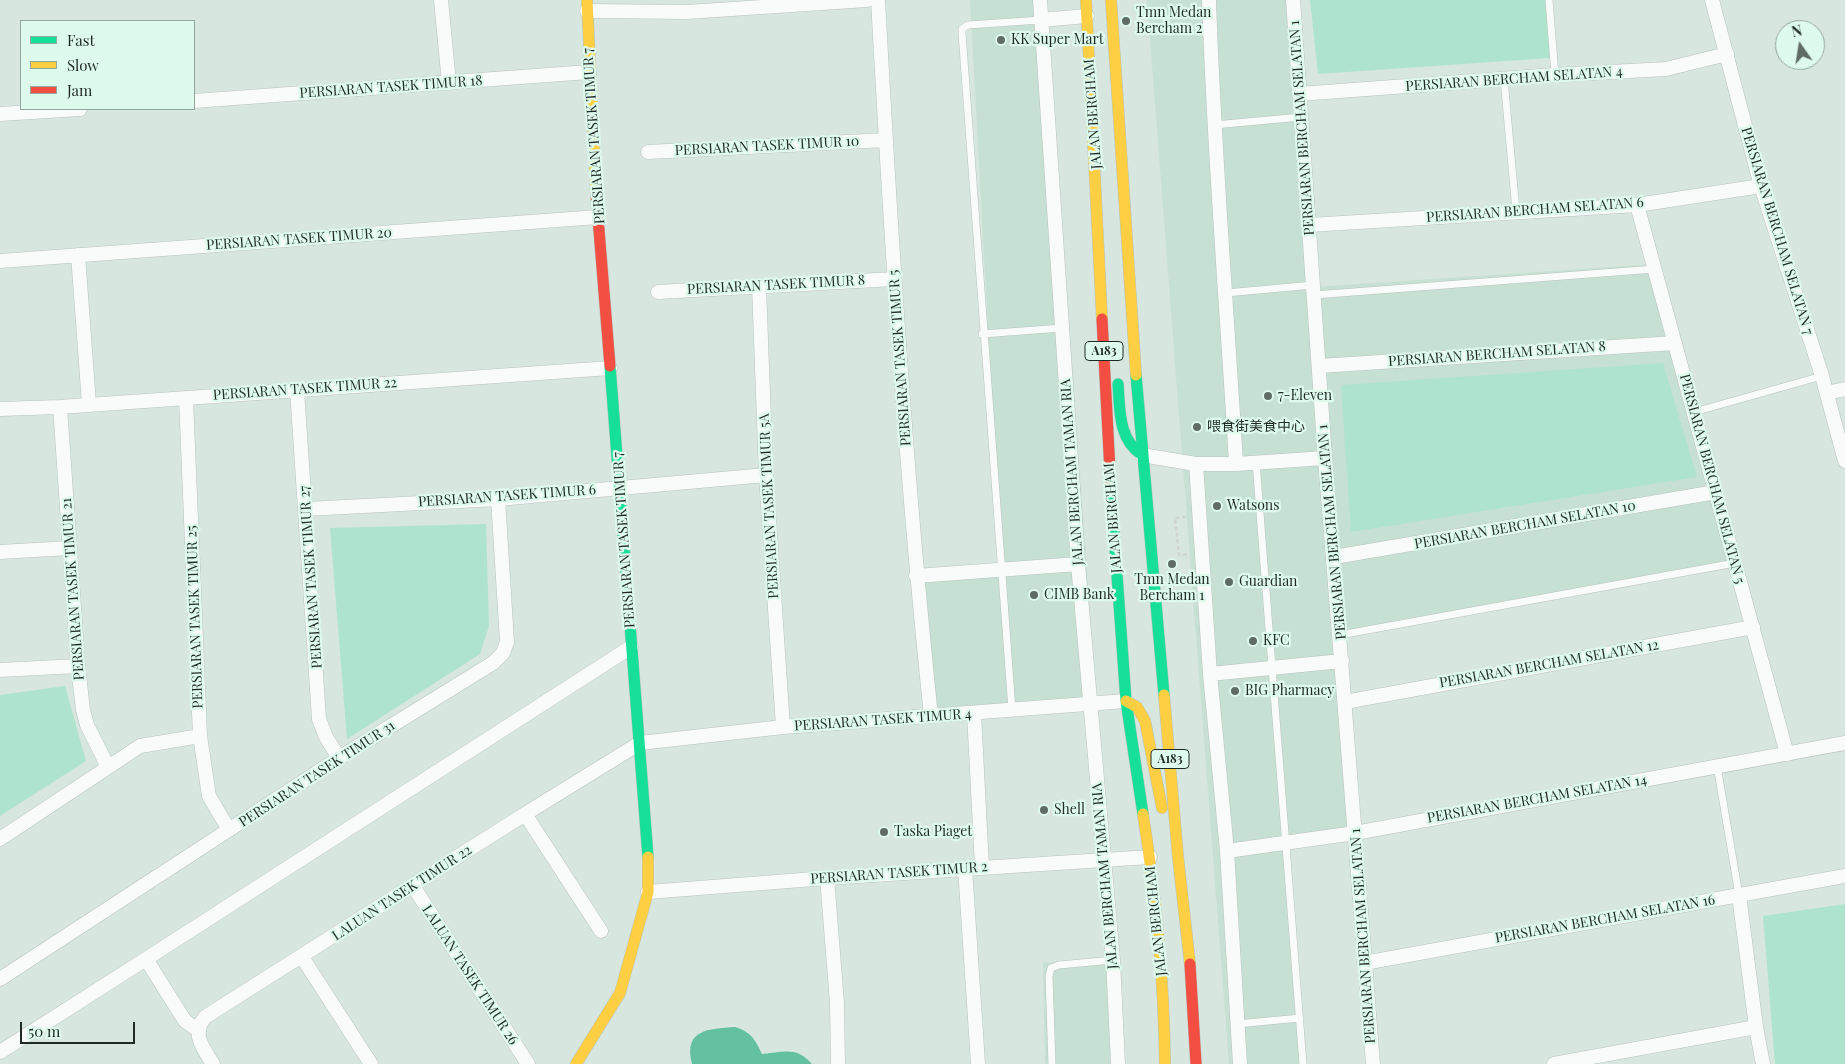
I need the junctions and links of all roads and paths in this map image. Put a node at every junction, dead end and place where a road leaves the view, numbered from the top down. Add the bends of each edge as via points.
1 (442, 0) edge
2 (867, 0) edge
3 (878, 0) edge
4 (1040, 0) edge
5 (1086, 0) edge
6 (1111, 0) edge
7 (1208, 0) edge
8 (1293, 0) edge
9 (1549, 0) edge
10 (1712, 0) edge
11 (587, 6) edge
12 (1086, 16) junction
13 (1041, 20) junction
14 (1727, 54) junction
15 (589, 72) junction
16 (1555, 75) junction
17 (1504, 79) junction
18 (449, 83) junction
19 (1299, 94) junction
20 (195, 101) edge
21 (64, 110) edge
22 (0, 114) edge
23 (1300, 117) junction
24 (1213, 125) junction
25 (886, 140) junction
26 (648, 152) dead end
27 (1761, 186) junction
28 (1638, 204) junction
29 (1516, 212) junction
30 (598, 217) junction
31 (1309, 224) junction
32 (78, 255) junction
33 (0, 261) edge
34 (1655, 269) junction
35 (894, 279) junction
36 (1101, 282) junction
37 (760, 286) junction
38 (1314, 290) junction
39 (658, 292) dead end
40 (1226, 293) junction
41 (1062, 328) junction
42 (982, 334) junction
43 (1675, 343) junction
44 (1319, 366) junction
45 (610, 368) junction
46 (1822, 376) junction
47 (1845, 389) edge
48 (297, 390) junction
49 (1827, 393) junction
50 (186, 398) junction
51 (89, 404) junction
52 (60, 407) junction
53 (0, 409) edge
54 (1694, 412) junction
55 (1142, 455) junction
56 (1325, 458) junction
57 (1845, 461) edge
58 (1256, 462) junction
59 (1196, 464) junction
60 (1236, 464) junction
61 (766, 475) junction
62 (621, 487) junction
63 (1716, 492) junction
64 (498, 498) junction
65 (306, 509) junction
66 (1175, 518) dead end
67 (70, 548) junction
68 (0, 552) edge
69 (1179, 555) dead end
70 (1334, 557) junction
71 (1735, 563) junction
72 (1078, 564) junction
73 (1000, 570) junction
74 (916, 576) junction
75 (1753, 627) junction
76 (1340, 635) junction
77 (631, 647) junction
78 (1342, 661) junction
79 (78, 666) junction
80 (1272, 668) junction
81 (0, 670) edge
82 (1210, 674) junction
83 (1126, 701) junction
84 (1345, 702) junction
85 (1088, 703) junction
86 (1012, 710) junction
87 (974, 713) junction
88 (931, 716) junction
89 (782, 727) junction
90 (200, 736) junction
91 (640, 743) junction
92 (1845, 743) edge
93 (1788, 754) junction
94 (339, 758) junction
95 (1717, 766) junction
96 (108, 767) junction
97 (525, 814) junction
98 (229, 830) junction
99 (1355, 833) junction
100 (0, 839) edge
101 (1286, 843) junction
102 (1228, 851) junction
103 (1150, 857) junction
104 (1178, 857) junction
105 (1104, 860) junction
106 (982, 867) junction
107 (965, 868) junction
108 (1845, 876) edge
109 (826, 878) junction
110 (412, 886) junction
111 (648, 892) junction
112 (1739, 895) junction
113 (601, 931) dead end
114 (302, 957) junction
115 (146, 959) junction
116 (1113, 960) junction
117 (1364, 963) junction
118 (0, 979) edge
119 (1300, 1018) junction
120 (1236, 1024) junction
121 (1756, 1027) junction
122 (198, 1030) junction
123 (0, 1052) edge
124 (213, 1064) edge
125 (371, 1064) edge
126 (528, 1064) edge
127 (576, 1064) edge
128 (838, 1064) edge
129 (978, 1064) edge
130 (1052, 1064) edge
131 (1118, 1064) edge
132 (1165, 1064) edge
133 (1196, 1064) edge
134 (1240, 1064) edge
135 (1303, 1064) edge
136 (1372, 1064) edge
137 (1554, 1064) edge
138 (1763, 1064) edge

1 - 18 street
2 - 11 street via 686,12
3 - 25 street, PERSIARAN TASEK TIMUR 5
4 - 13 street, JALAN BERCHAM TAMAN RIA
5 - 12 main road, JALAN BERCHAM / A183
6 - 55 main road, JALAN BERCHAM / A183
7 - 24 street
8 - 19 street, PERSIARAN BERCHAM SELATAN 1
9 - 16 lane
10 - 14 street, PERSIARAN BERCHAM SELATAN 7
11 - 15 main road, PERSIARAN TASEK TIMUR 7
12 - 13 street
12 - 36 main road, JALAN BERCHAM / A183
13 - 41 street, JALAN BERCHAM TAMAN RIA
13 - 42 lane via 968,26 962,33
14 - 16 street, PERSIARAN BERCHAM SELATAN 4 via 1666,69
14 - 27 street, PERSIARAN BERCHAM SELATAN 7
15 - 18 street, PERSIARAN TASEK TIMUR 18
15 - 30 main road, PERSIARAN TASEK TIMUR 7
16 - 17 street, PERSIARAN BERCHAM SELATAN 4
17 - 19 street, PERSIARAN BERCHAM SELATAN 4
17 - 29 lane
18 - 20 street, PERSIARAN TASEK TIMUR 18
19 - 23 street, PERSIARAN BERCHAM SELATAN 1
21 - 22 street
23 - 24 lane
23 - 31 street, PERSIARAN BERCHAM SELATAN 1
24 - 40 street
25 - 26 street, PERSIARAN TASEK TIMUR 10
25 - 35 street, PERSIARAN TASEK TIMUR 5
27 - 28 street, PERSIARAN BERCHAM SELATAN 6
27 - 46 street, PERSIARAN BERCHAM SELATAN 7
28 - 29 street, PERSIARAN BERCHAM SELATAN 6
28 - 34 street, PERSIARAN BERCHAM SELATAN 5
29 - 31 street, PERSIARAN BERCHAM SELATAN 6
30 - 32 street, PERSIARAN TASEK TIMUR 20
30 - 45 main road, PERSIARAN TASEK TIMUR 7
31 - 38 street, PERSIARAN BERCHAM SELATAN 1
32 - 33 street, PERSIARAN TASEK TIMUR 20
32 - 51 street
34 - 38 lane
34 - 43 street, PERSIARAN BERCHAM SELATAN 5
35 - 37 street, PERSIARAN TASEK TIMUR 8
35 - 74 street, PERSIARAN TASEK TIMUR 5
36 - 55 main road via 1113,314 1123,428 1130,446
36 - 83 main road, JALAN BERCHAM / A183 via 1106,421
37 - 39 street, PERSIARAN TASEK TIMUR 8
37 - 61 street, PERSIARAN TASEK TIMUR 5A
38 - 40 lane
38 - 44 street, PERSIARAN BERCHAM SELATAN 1
40 - 60 street
41 - 42 lane
41 - 72 street, JALAN BERCHAM TAMAN RIA
42 - 73 lane
43 - 44 street, PERSIARAN BERCHAM SELATAN 8
43 - 54 street, PERSIARAN BERCHAM SELATAN 5
44 - 56 street, PERSIARAN BERCHAM SELATAN 1
45 - 48 street, PERSIARAN TASEK TIMUR 22
45 - 62 main road, PERSIARAN TASEK TIMUR 7
46 - 49 street, PERSIARAN BERCHAM SELATAN 7
46 - 54 lane
47 - 49 street
48 - 50 street, PERSIARAN TASEK TIMUR 22
48 - 65 street, PERSIARAN TASEK TIMUR 27
49 - 57 street, PERSIARAN BERCHAM SELATAN 7
50 - 51 street, PERSIARAN TASEK TIMUR 22
50 - 90 street, PERSIARAN TASEK TIMUR 25
51 - 52 street, PERSIARAN TASEK TIMUR 22
52 - 53 street, PERSIARAN TASEK TIMUR 22
52 - 67 street, PERSIARAN TASEK TIMUR 21
54 - 63 street, PERSIARAN BERCHAM SELATAN 5
55 - 59 street
55 - 104 main road, JALAN BERCHAM / A183
56 - 58 street
56 - 70 street, PERSIARAN BERCHAM SELATAN 1
58 - 60 street
58 - 80 lane
59 - 60 street
59 - 82 street
61 - 62 street, PERSIARAN TASEK TIMUR 6
61 - 89 street, PERSIARAN TASEK TIMUR 5A
62 - 64 street, PERSIARAN TASEK TIMUR 6
62 - 77 main road, PERSIARAN TASEK TIMUR 7
63 - 70 street, PERSIARAN BERCHAM SELATAN 10
63 - 71 street, PERSIARAN BERCHAM SELATAN 5
64 - 65 street, PERSIARAN TASEK TIMUR 6
64 - 94 street, PERSIARAN TASEK TIMUR 31 via 507,632 503,653 493,663
65 - 94 street, PERSIARAN TASEK TIMUR 27 via 319,719
66 - 69 path
67 - 68 street
67 - 79 street, PERSIARAN TASEK TIMUR 21
70 - 76 street, PERSIARAN BERCHAM SELATAN 1
71 - 75 street, PERSIARAN BERCHAM SELATAN 5
71 - 76 lane
72 - 73 street
72 - 85 street, JALAN BERCHAM TAMAN RIA
73 - 74 street
73 - 86 lane
74 - 88 street, PERSIARAN TASEK TIMUR 5
75 - 84 street, PERSIARAN BERCHAM SELATAN 12
75 - 93 street, PERSIARAN BERCHAM SELATAN 5
76 - 78 street, PERSIARAN BERCHAM SELATAN 1
77 - 91 main road, PERSIARAN TASEK TIMUR 7
77 - 115 street
78 - 80 street
78 - 84 street, PERSIARAN BERCHAM SELATAN 1
79 - 81 street
79 - 96 street, PERSIARAN TASEK TIMUR 21 via 83,710
80 - 82 street
80 - 101 lane
82 - 102 street
83 - 85 street, PERSIARAN TASEK TIMUR 4
83 - 103 main road, JALAN BERCHAM / A183
83 - 104 main road via 1137,707 1144,720 1166,832
84 - 99 street, PERSIARAN BERCHAM SELATAN 1
85 - 86 street, PERSIARAN TASEK TIMUR 4
85 - 105 street, JALAN BERCHAM TAMAN RIA
86 - 87 street, PERSIARAN TASEK TIMUR 4
87 - 88 street, PERSIARAN TASEK TIMUR 4
87 - 106 street
88 - 89 street, PERSIARAN TASEK TIMUR 4
89 - 91 street, PERSIARAN TASEK TIMUR 4
90 - 96 street via 140,746
90 - 98 street, PERSIARAN TASEK TIMUR 25 via 209,796
91 - 97 street, LALUAN TASEK TIMUR 22
91 - 111 main road, PERSIARAN TASEK TIMUR 7 via 647,822
92 - 93 street, PERSIARAN BERCHAM SELATAN 14
93 - 95 street, PERSIARAN BERCHAM SELATAN 14
94 - 98 street, PERSIARAN TASEK TIMUR 31
95 - 99 street, PERSIARAN BERCHAM SELATAN 14
95 - 112 lane
96 - 100 street
97 - 110 street, LALUAN TASEK TIMUR 22
97 - 113 street
98 - 118 street, PERSIARAN TASEK TIMUR 31
99 - 101 street, PERSIARAN BERCHAM SELATAN 14
99 - 117 street, PERSIARAN BERCHAM SELATAN 1
101 - 102 street, PERSIARAN BERCHAM SELATAN 14
101 - 119 lane
102 - 120 street
103 - 105 street, PERSIARAN TASEK TIMUR 2
103 - 132 main road, JALAN BERCHAM / A183 via 1164,1001
104 - 133 main road, JALAN BERCHAM / A183 via 1193,986
105 - 106 street, PERSIARAN TASEK TIMUR 2
105 - 116 street, JALAN BERCHAM TAMAN RIA
106 - 107 street, PERSIARAN TASEK TIMUR 2
107 - 109 street, PERSIARAN TASEK TIMUR 2
107 - 129 street
108 - 112 street, PERSIARAN BERCHAM SELATAN 16
109 - 111 street, PERSIARAN TASEK TIMUR 2
109 - 128 street via 837,1003
110 - 114 street, LALUAN TASEK TIMUR 22
110 - 126 street, LALUAN TASEK TIMUR 26
111 - 127 main road, PERSIARAN TASEK TIMUR 7 via 620,992
112 - 117 street, PERSIARAN BERCHAM SELATAN 16
112 - 121 street
114 - 122 street, LALUAN TASEK TIMUR 22 via 205,1017
114 - 125 street
115 - 122 street via 185,1021
115 - 123 street
116 - 130 lane via 1052,968 1049,976
116 - 131 street, JALAN BERCHAM TAMAN RIA
117 - 136 street, PERSIARAN BERCHAM SELATAN 1
119 - 120 lane
119 - 135 lane
120 - 134 street
121 - 137 street
121 - 138 street
122 - 124 street via 201,1045

